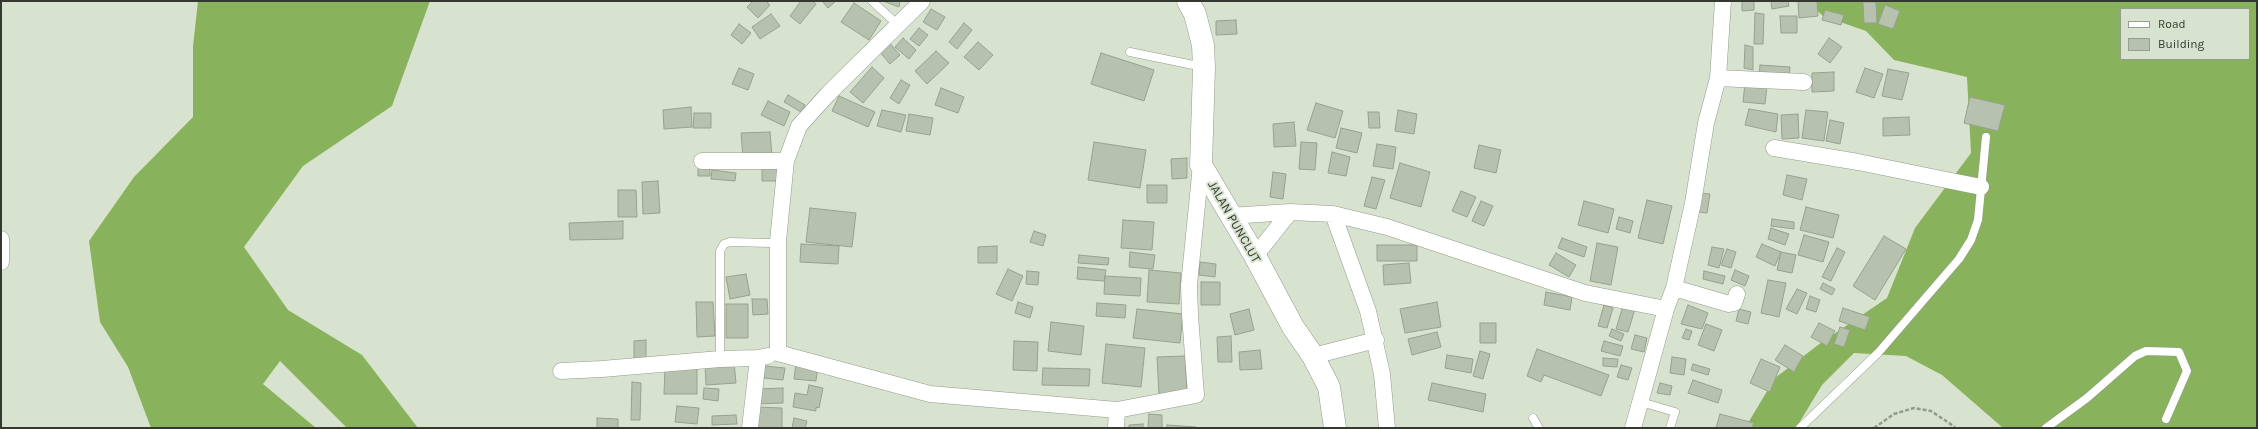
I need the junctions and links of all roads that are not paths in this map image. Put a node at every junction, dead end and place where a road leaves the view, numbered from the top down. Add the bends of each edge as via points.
1 (872, 1) edge
2 (922, 1) edge
3 (1188, 1) edge
4 (1723, 1) edge
5 (898, 25) junction
6 (1130, 52) dead end
7 (1204, 68) junction
8 (1718, 78) junction
9 (1804, 82) dead end
10 (1986, 137) dead end
11 (1774, 148) dead end
12 (702, 161) dead end
13 (786, 161) junction
14 (1201, 165) junction
15 (1981, 187) junction
16 (1290, 212) junction
17 (1333, 214) junction
18 (1230, 216) junction
19 (1, 239) edge
20 (778, 241) junction
21 (1254, 256) junction
22 (1, 262) edge
23 (1674, 288) junction
24 (1737, 294) dead end
25 (1666, 310) junction
26 (1376, 340) junction
27 (778, 353) junction
28 (1313, 356) junction
29 (758, 358) junction
30 (720, 359) junction
31 (561, 371) dead end
32 (1641, 402) junction
33 (1117, 410) junction
34 (1534, 418) dead end
35 (2166, 419) dead end
36 (750, 428) edge
37 (1116, 428) edge
38 (1335, 428) edge
39 (1387, 428) edge
40 (1539, 428) edge
41 (1633, 428) edge
42 (1670, 428) edge
43 (1800, 428) edge
44 (2046, 428) edge

1 - 5 lane
2 - 5 street
3 - 7 main road via 1195,14 1203,45
4 - 8 street
5 - 13 street via 799,126
6 - 7 lane
7 - 14 main road
8 - 9 street
8 - 23 street via 1706,123 1693,203
10 - 15 lane
11 - 15 street
12 - 13 street
13 - 20 street
14 - 18 main road, JALAN PUNCLUT
14 - 33 street via 1189,285 1196,396
15 - 43 lane via 1978,220 1971,240 1959,259 1878,353
16 - 17 street
16 - 18 street
16 - 21 street
17 - 25 street via 1387,228 1585,293
17 - 26 street via 1357,277
18 - 21 main road, JALAN PUNCLUT
19 - 22 street
20 - 27 street
20 - 30 lane via 730,242 724,244 720,251
21 - 28 main road, JALAN PUNCLUT via 1293,327
23 - 24 street via 1729,304 1734,303
23 - 25 street
25 - 32 street
26 - 28 street
26 - 39 street
27 - 29 street
27 - 33 street via 930,394
28 - 38 main road, JALAN PUNCLUT via 1329,387
29 - 30 street
29 - 36 street
30 - 31 street
32 - 41 street
32 - 42 lane via 1675,412
33 - 37 street
34 - 40 lane
35 - 44 lane via 2187,371 2179,352 2146,351 2135,356 2087,398

